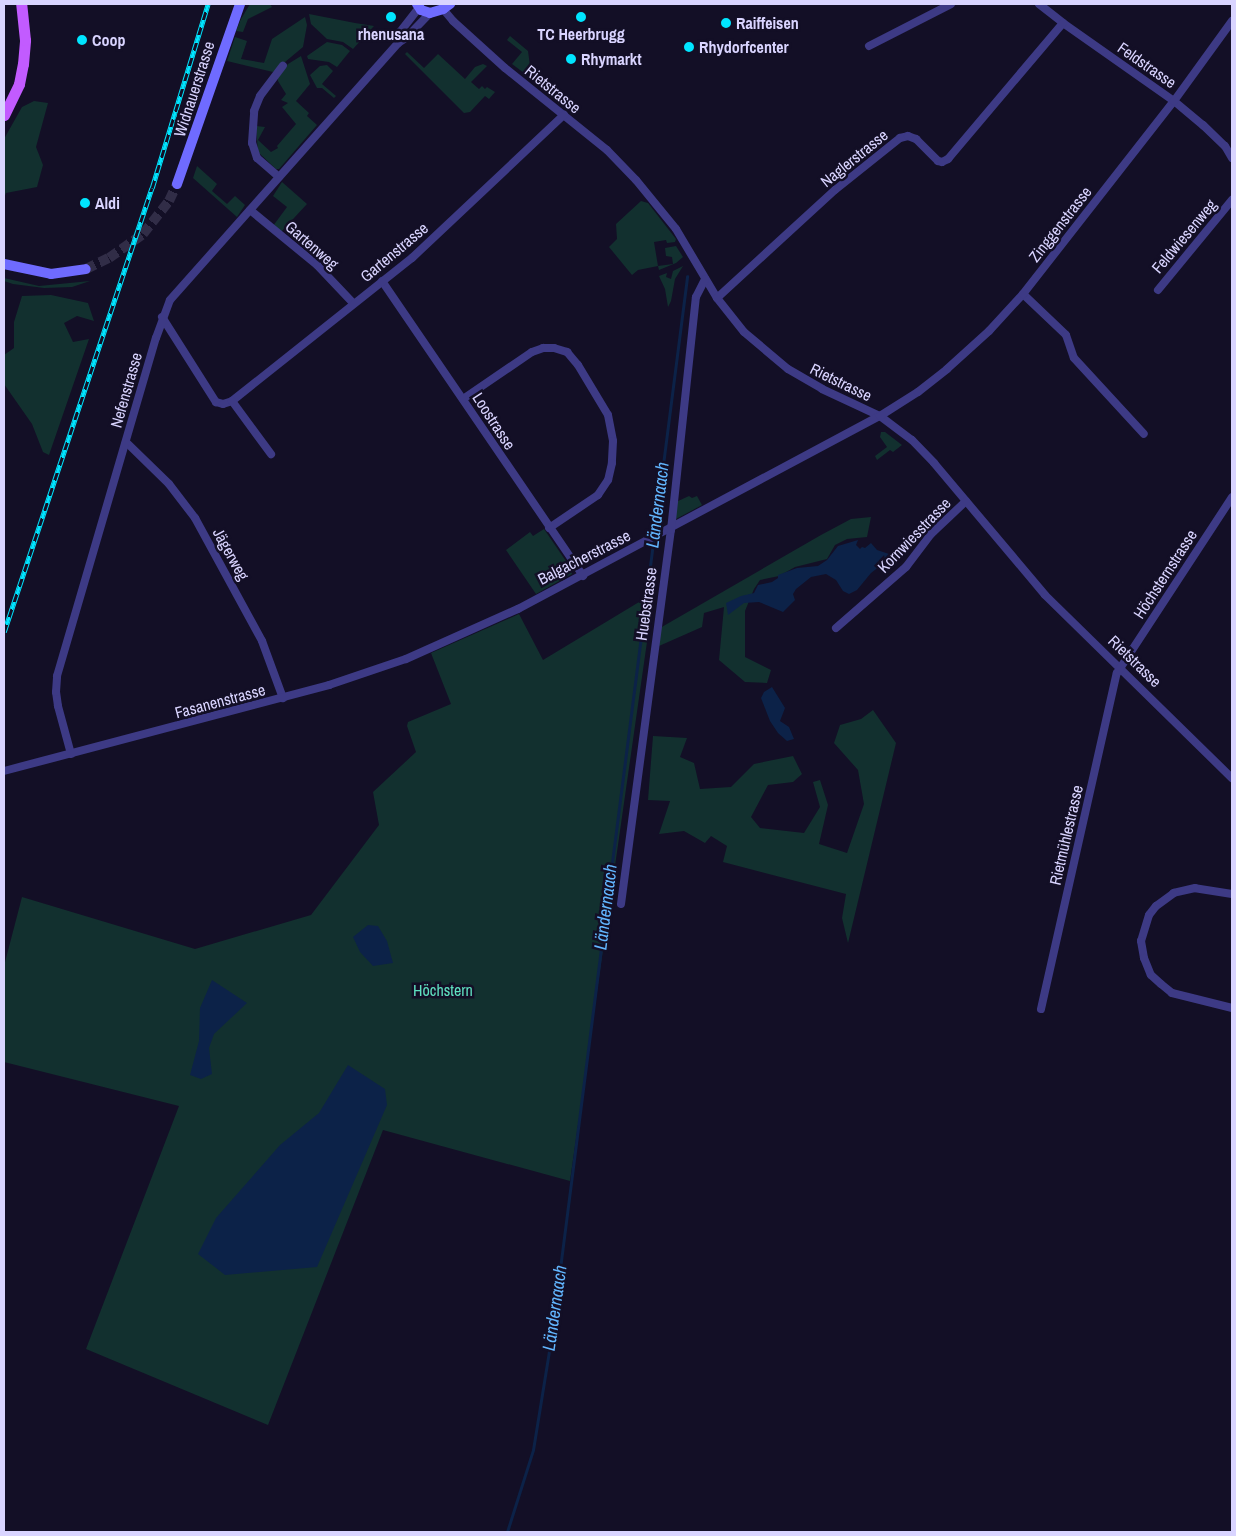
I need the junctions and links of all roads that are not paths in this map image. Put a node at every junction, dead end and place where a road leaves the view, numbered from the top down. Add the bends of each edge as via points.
1 (21, 4) edge
2 (240, 4) edge
3 (950, 4) edge
4 (1039, 4) edge
5 (418, 6) edge
6 (447, 6) edge
7 (430, 13) junction
8 (1232, 21) edge
9 (1063, 24) junction
10 (398, 42) junction
11 (869, 46) dead end
12 (283, 66) dead end
13 (1174, 100) junction
14 (4, 115) edge
15 (564, 115) junction
16 (1232, 158) edge
17 (279, 177) junction
18 (176, 184) tunnel mouth
19 (1232, 200) edge
20 (250, 210) junction
21 (4, 264) edge
22 (86, 269) tunnel mouth
23 (705, 279) junction
24 (382, 281) junction
25 (1158, 290) dead end
26 (1023, 294) junction
27 (716, 298) junction
28 (353, 303) junction
29 (162, 317) junction
30 (463, 398) junction
31 (232, 401) junction
32 (880, 416) junction
33 (1144, 434) dead end
34 (126, 442) junction
35 (271, 454) dead end
36 (1232, 498) edge
37 (966, 500) junction
38 (549, 528) junction
39 (667, 532) junction
40 (583, 576) junction
41 (836, 628) dead end
42 (1120, 667) junction
43 (376, 670) joint
44 (283, 698) junction
45 (70, 754) junction
46 (4, 771) edge
47 (1232, 778) edge
48 (1232, 894) edge
49 (621, 904) dead end
50 (1232, 1008) edge
51 (1041, 1010) dead end

1 - 14 main road via 25,40 23,64 19,84
2 - 18 main road, Widnauerstrasse
3 - 11 street
4 - 9 street, Feldstrasse
5 - 7 main road
5 - 10 street, Nefenstrasse via 400,32
6 - 7 main road
6 - 15 street, Rietstrasse via 453,22
7 - 10 street, Nefenstrasse
8 - 13 street, Zinggenstrasse
9 - 13 street, Feldstrasse
9 - 27 street, Naglerstrasse via 948,159 938,161 916,139 900,138 835,190
10 - 17 street, Nefenstrasse
12 - 17 street via 260,96 254,111 252,143 257,158
13 - 16 street, Feldstrasse via 1204,125
13 - 26 street, Zinggenstrasse
15 - 23 street, Rietstrasse via 607,150 636,180 676,229
15 - 24 street, Gartenstrasse via 412,258
17 - 20 street, Nefenstrasse
19 - 25 street, Feldwiesenweg
20 - 28 street, Gartenweg via 298,252 317,264
20 - 29 street, Nefenstrasse via 170,300
21 - 22 main road via 51,274
23 - 27 street, Rietstrasse
23 - 39 street, Huebstrasse via 696,297
24 - 28 street, Gartenstrasse
24 - 30 street, Loostrasse
26 - 32 street, Zinggenstrasse via 947,369
26 - 33 street via 1066,334 1074,358
27 - 32 street, Rietstrasse via 744,332 788,369
28 - 31 street, Gartenstrasse
29 - 31 street via 216,402
29 - 34 street, Nefenstrasse
30 - 38 street, Loostrasse
30 - 38 street via 543,348 568,352 578,365 608,415 614,441 612,462 608,480 598,495
31 - 35 street
32 - 37 street, Rietstrasse via 912,440
32 - 39 street, Balgacherstrasse
34 - 44 street, Jägerweg via 169,484 195,518 262,641
34 - 45 street, Nefenstrasse via 58,676 58,706
36 - 42 street, Höchsternstrasse
37 - 41 street, Kornwiesstrasse via 931,534 906,567
37 - 42 street, Rietstrasse via 1046,595
38 - 40 street, Loostrasse
39 - 40 street, Balgacherstrasse
39 - 49 street, Huebstrasse
40 - 43 street, Balgacherstrasse via 454,639
42 - 47 street, Rietstrasse
42 - 51 street, Rietmühlestrasse
43 - 44 street, Fasanenstrasse
44 - 45 street, Fasanenstrasse
45 - 46 street
48 - 50 street via 1195,888 1174,892 1149,916 1141,941 1152,976 1172,993

